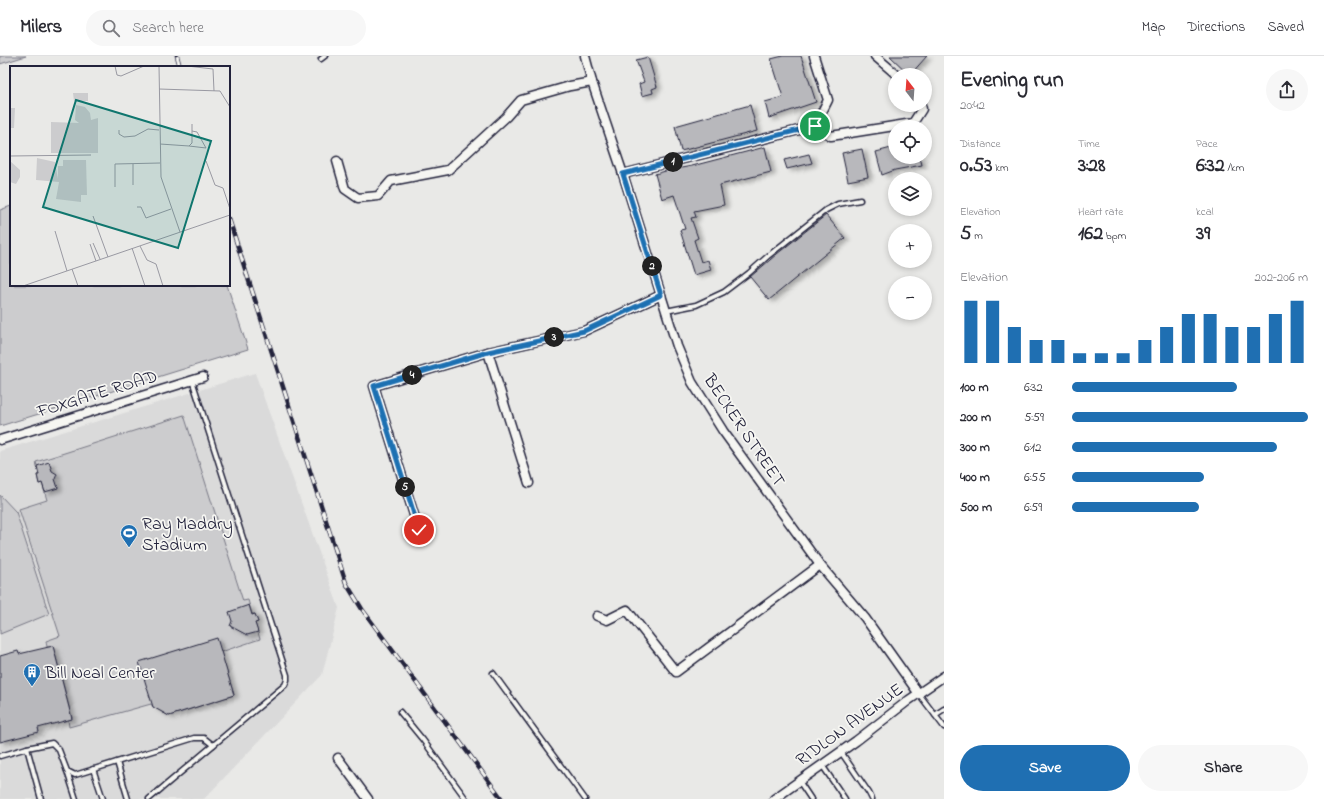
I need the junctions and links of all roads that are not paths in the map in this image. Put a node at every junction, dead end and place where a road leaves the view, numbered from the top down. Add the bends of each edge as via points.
1 (585, 56) edge
2 (814, 56) edge
3 (875, 56) edge
4 (889, 68) edge
5 (592, 82) junction
6 (920, 112) edge
7 (815, 126) junction
8 (337, 161) dead end
9 (623, 174) junction
10 (860, 200) dead end
11 (661, 295) junction
12 (666, 311) junction
13 (488, 352) junction
14 (203, 377) dead end
15 (192, 380) junction
16 (0, 440) edge
17 (529, 483) dead end
18 (419, 530) dead end
19 (820, 566) junction
20 (597, 616) dead end
21 (494, 673) dead end
22 (944, 676) edge
23 (919, 694) junction
24 (944, 709) edge
25 (400, 712) dead end
26 (935, 715) junction
27 (944, 727) edge
28 (213, 745) junction
29 (27, 748) junction
30 (841, 752) junction
31 (0, 756) edge
32 (338, 758) dead end
33 (118, 762) junction
34 (822, 764) junction
35 (93, 769) junction
36 (67, 771) junction
37 (799, 781) junction
38 (41, 799) edge
39 (76, 799) edge
40 (103, 799) edge
41 (128, 799) edge
42 (149, 799) edge
43 (368, 799) edge
44 (466, 799) edge
45 (585, 799) edge
46 (774, 799) edge
47 (811, 799) edge
48 (845, 799) edge
49 (872, 799) edge

1 - 5 street, BECKER STREET
2 - 7 street via 828,100
3 - 4 street
5 - 8 street via 521,100 448,170 391,181 378,196 358,198 345,189
5 - 9 street, BECKER STREET
6 - 7 street via 912,123 831,136
7 - 9 street
9 - 11 street, BECKER STREET
10 - 12 lane via 838,204 826,210 724,292 696,305
11 - 12 street, BECKER STREET
11 - 13 street via 584,331
12 - 19 street, BECKER STREET via 692,382 723,431
13 - 17 street
13 - 18 street via 374,386
14 - 15 street, FOXGATE ROAD
15 - 16 street, FOXGATE ROAD
15 - 28 lane via 287,675 285,685
19 - 20 street via 676,672 627,610 607,620
19 - 23 street, BECKER STREET via 865,618
21 - 45 lane
22 - 23 street, RIDLON AVENUE
23 - 26 lane
23 - 30 street, RIDLON AVENUE
24 - 26 lane
25 - 44 lane
26 - 27 lane
28 - 33 lane via 204,738 194,738
28 - 42 lane
29 - 31 lane
29 - 36 lane via 52,742 59,750
29 - 38 lane
30 - 34 street, RIDLON AVENUE
30 - 49 lane
32 - 43 street
33 - 35 lane
33 - 41 lane
34 - 37 street, RIDLON AVENUE
34 - 48 lane
35 - 36 lane via 75,775
35 - 40 lane
36 - 39 lane
37 - 46 street, RIDLON AVENUE
37 - 47 lane

